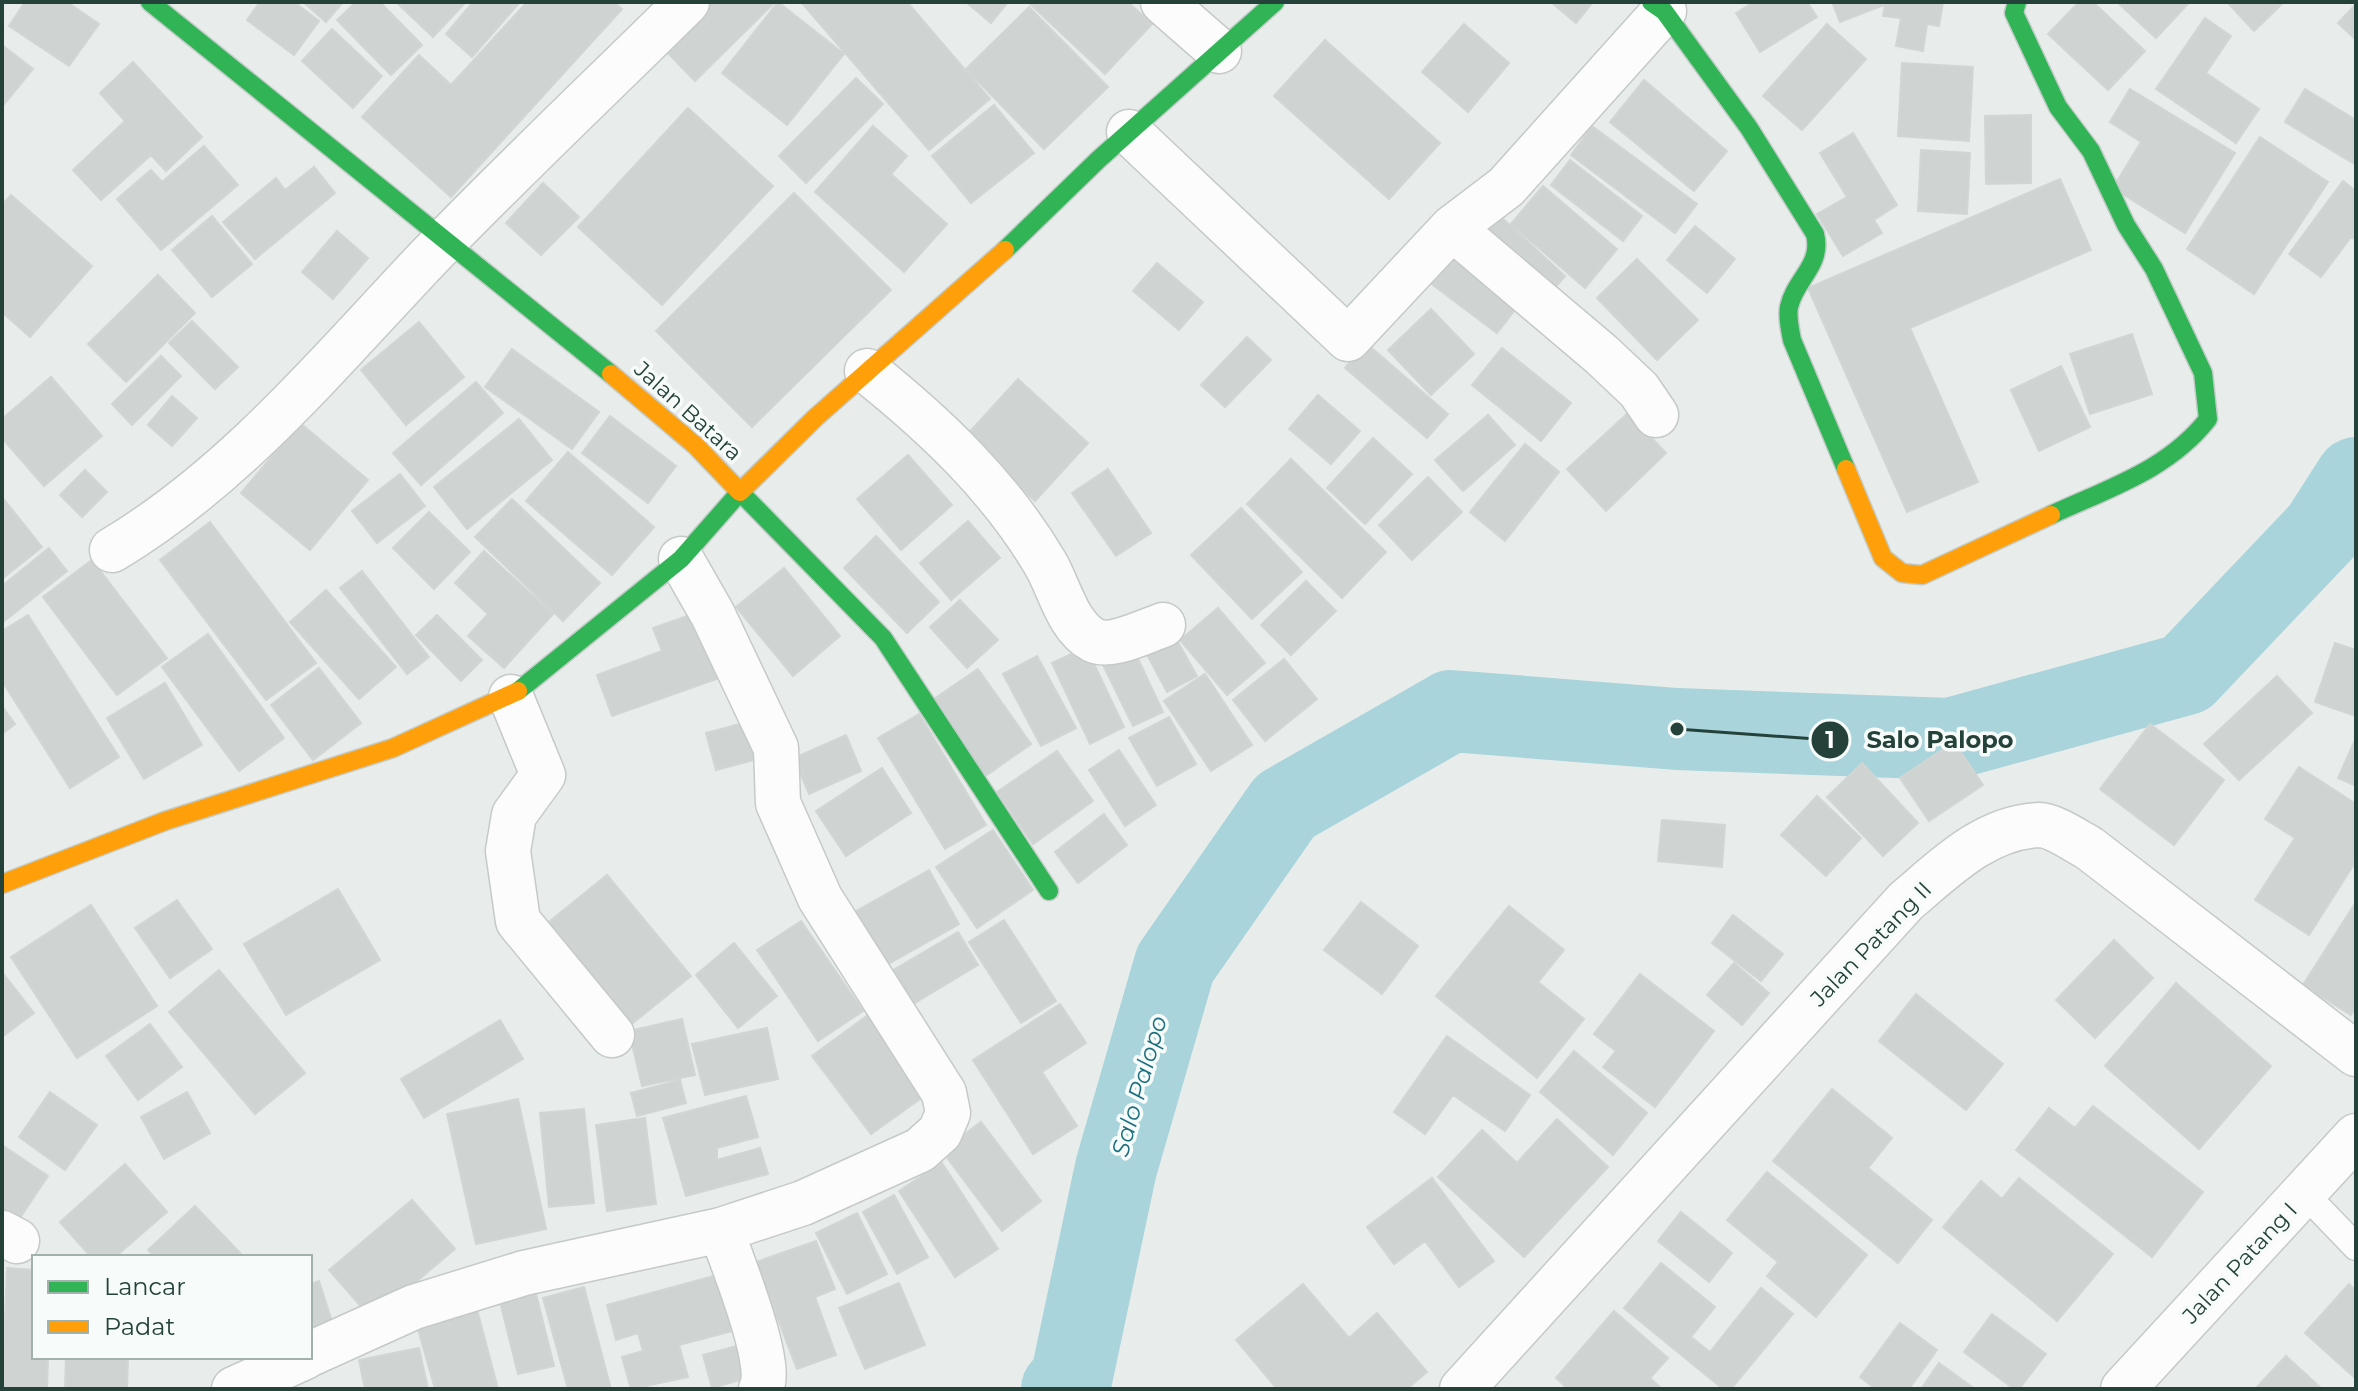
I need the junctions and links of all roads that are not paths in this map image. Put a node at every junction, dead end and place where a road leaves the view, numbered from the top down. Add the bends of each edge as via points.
1 (687, 2) edge
2 (1163, 2) edge
3 (1275, 2) edge
4 (2017, 2) edge
5 (164, 5) edge
6 (1657, 6) edge
7 (1219, 51) junction
8 (1129, 132) junction
9 (1452, 228) junction
10 (443, 242) junction
11 (867, 371) junction
12 (1656, 415) dead end
13 (740, 492) junction
14 (112, 550) dead end
15 (681, 559) junction
16 (1163, 625) dead end
17 (511, 697) junction
18 (2, 884) edge
19 (1049, 891) dead end
20 (612, 1035) dead end
21 (2356, 1054) edge
22 (2356, 1136) edge
23 (2304, 1193) junction
24 (721, 1230) junction
25 (2356, 1247) edge
26 (312, 1354) edge
27 (300, 1359) edge
28 (234, 1389) edge
29 (761, 1389) edge
30 (1462, 1389) edge
31 (2123, 1389) edge

1 - 10 street
2 - 7 street
3 - 7 street, Jalan Batara
4 - 6 street via 2014,13 2058,107 2091,151 2203,373 2208,419 2167,461 1922,575 1902,573 1883,558 1785,319 1790,296 1813,264 1817,243 1812,232 1764,147
5 - 10 street, Jalan Batara
6 - 9 street via 1506,187
7 - 8 street, Jalan Batara
8 - 9 street via 1348,339
8 - 11 street, Jalan Batara via 984,270
9 - 12 street via 1602,355 1639,390
10 - 13 street, Jalan Batara via 631,390
10 - 14 street via 214,479
11 - 13 street, Jalan Batara
11 - 16 street via 952,445 1004,500 1083,633 1107,642
13 - 15 street
13 - 19 street via 883,638
15 - 17 street
15 - 24 street via 727,641 776,748 778,803 820,898 944,1093 948,1113 940,1132 920,1150 803,1203
17 - 18 street via 393,748 165,821
17 - 20 street via 543,775 514,815 508,851 518,921
21 - 30 street, Jalan Patang II via 2089,848 2041,825 1994,835 1906,901
22 - 23 street, Jalan Patang I
23 - 25 lane
23 - 31 street, Jalan Patang I
24 - 26 street via 524,1273 414,1307
24 - 29 street via 763,1359
27 - 28 street

